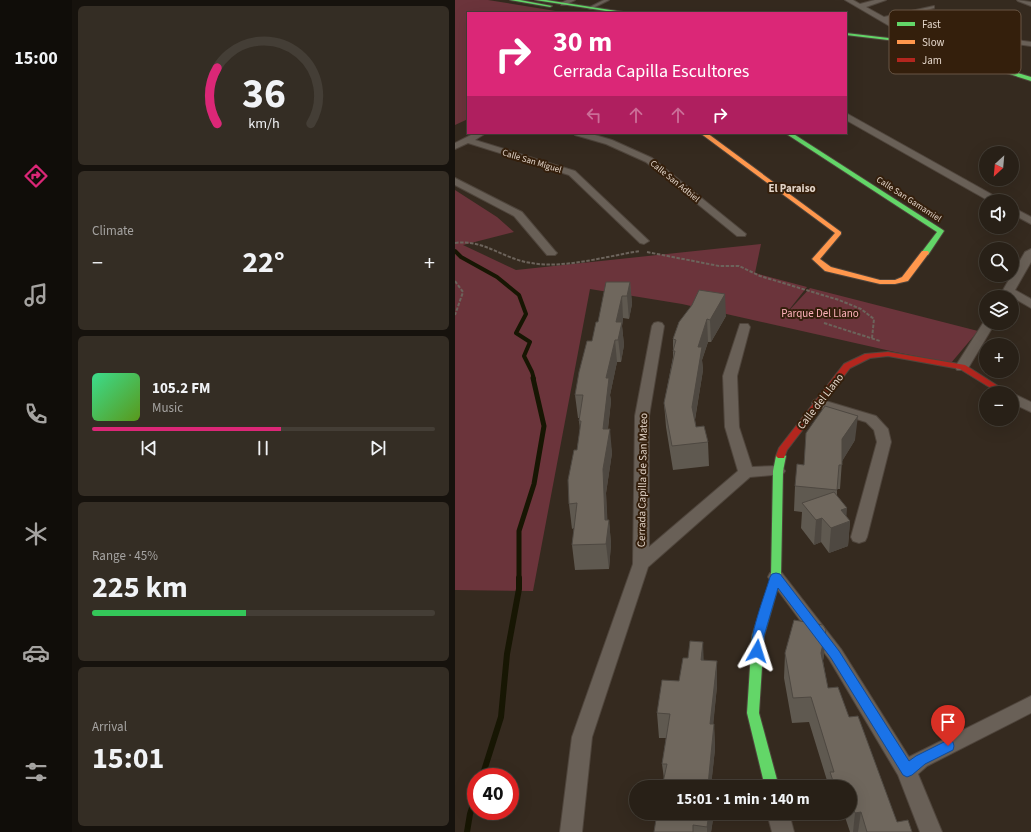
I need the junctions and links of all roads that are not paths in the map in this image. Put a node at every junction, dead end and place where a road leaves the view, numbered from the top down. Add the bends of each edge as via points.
1 (519, 0) edge
2 (537, 0) edge
3 (607, 0) edge
4 (848, 0) edge
5 (883, 0) edge
6 (1020, 0) edge
7 (567, 2) edge
8 (1031, 4) edge
9 (860, 6) junction
10 (931, 7) dead end
11 (919, 10) edge
12 (594, 11) edge
13 (611, 12) edge
14 (889, 18) edge
15 (884, 19) junction
16 (889, 23) edge
17 (847, 34) edge
18 (889, 37) edge
19 (1021, 43) edge
20 (1031, 44) edge
21 (1016, 74) edge
22 (1031, 79) edge
23 (847, 117) edge
24 (480, 134) edge
25 (581, 134) edge
26 (704, 134) edge
27 (790, 134) edge
28 (466, 140) junction
29 (455, 146) edge
30 (455, 180) edge
31 (984, 194) edge
32 (1019, 214) edge
33 (1031, 221) edge
34 (741, 234) dead end
35 (645, 241) dead end
36 (1031, 252) edge
37 (551, 253) dead end
38 (1009, 290) edge
39 (1019, 299) edge
40 (1031, 304) edge
41 (658, 326) dead end
42 (744, 327) dead end
43 (985, 330) edge
44 (962, 367) junction
45 (993, 386) edge
46 (1019, 401) edge
47 (819, 403) junction
48 (1031, 408) edge
49 (778, 471) junction
50 (746, 472) junction
51 (859, 537) dead end
52 (641, 564) junction
53 (776, 577) junction
54 (1031, 704) edge
55 (907, 771) junction
56 (770, 780) edge
57 (780, 820) edge
58 (571, 832) edge
59 (783, 832) edge
60 (931, 832) edge

1 - 12 street
2 - 7 street
3 - 12 lane
4 - 9 street
5 - 9 street
6 - 8 street
7 - 12 street
9 - 15 street
10 - 11 street
12 - 13 street
14 - 15 street
15 - 16 street
17 - 18 street
19 - 20 street
21 - 22 street
23 - 31 street
24 - 28 street
25 - 34 street, Calle San Adbiel via 609,142 649,160
26 - 27 street, Calle San Gamamiel via 839,233 816,259 821,264 828,269 880,282 905,279 941,231
28 - 29 street
28 - 35 street, Calle San Miguel via 572,173
30 - 37 street via 517,214
32 - 33 street
36 - 38 street
39 - 40 street
41 - 52 street, Cerrada Capilla de San Mateo via 642,416
42 - 50 street via 730,376 732,427
43 - 44 street
44 - 45 street
44 - 47 street, Calle del Llano via 888,354 868,356 847,366
46 - 48 street
47 - 49 street, Calle del Llano via 782,450
47 - 51 street via 871,419 881,429 884,442
49 - 50 street
49 - 53 street, Calle del Llano
50 - 52 street
52 - 58 street via 582,737
53 - 55 street via 835,654
53 - 56 street, Calle del Llano via 758,636 753,713
54 - 55 street via 920,760
55 - 60 street
57 - 59 street

